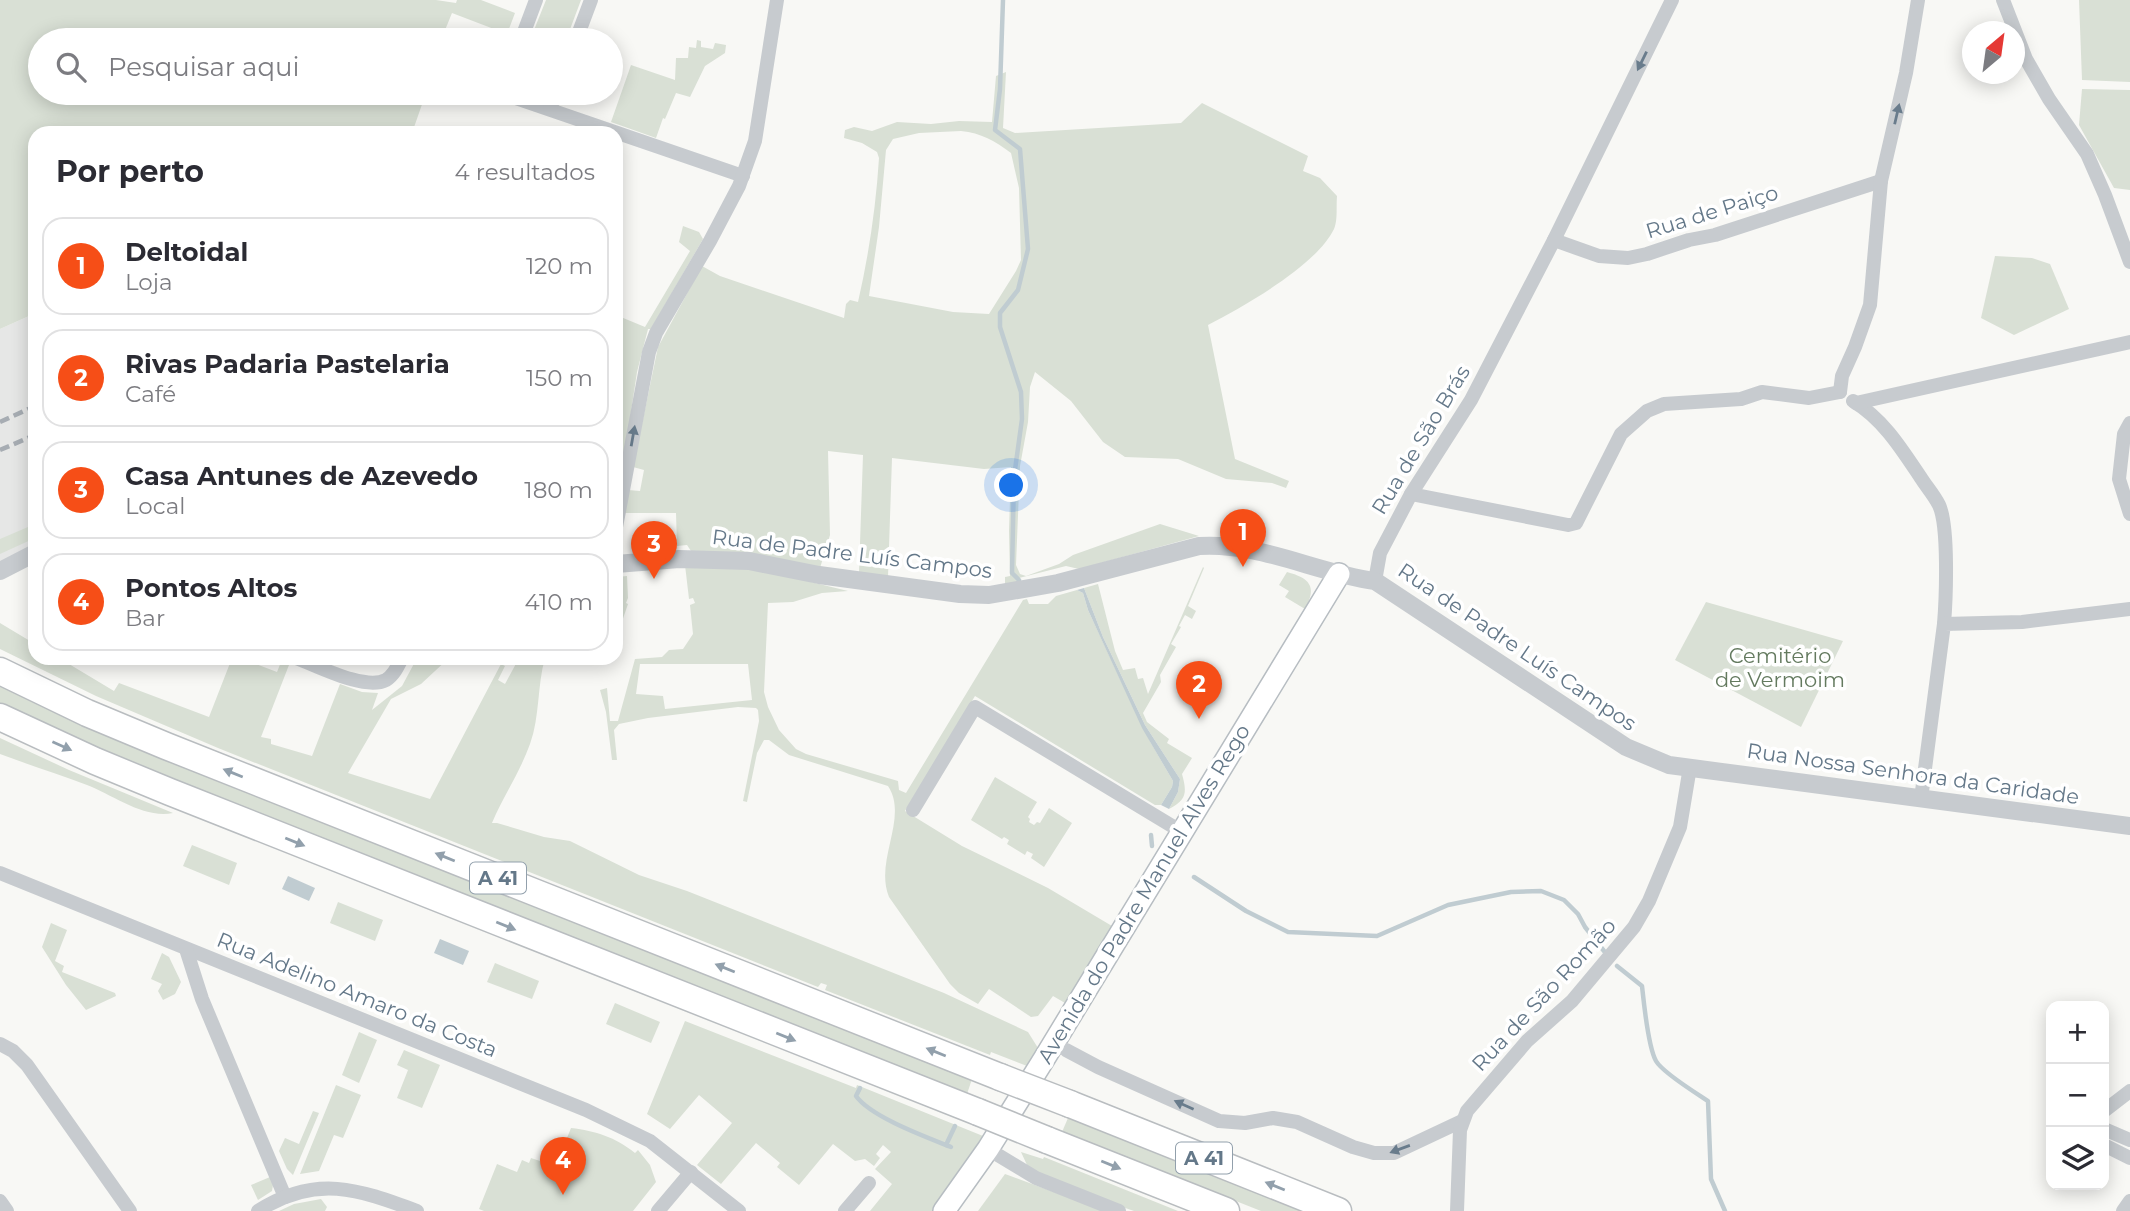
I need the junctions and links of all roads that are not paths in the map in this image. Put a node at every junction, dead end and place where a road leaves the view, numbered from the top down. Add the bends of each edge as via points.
1 (536, 0) edge
2 (591, 0) edge
3 (777, 0) edge
4 (1672, 0) edge
5 (1918, 0) edge
6 (2003, 0) edge
7 (525, 28) edge
8 (580, 28) edge
9 (538, 105) edge
10 (552, 105) edge
11 (550, 109) junction
12 (599, 126) edge
13 (623, 134) edge
14 (743, 176) junction
15 (1881, 181) junction
16 (1554, 240) junction
17 (2130, 261) edge
18 (2130, 342) edge
19 (1840, 392) junction
20 (1856, 402) junction
21 (2130, 423) edge
22 (623, 490) edge
23 (1411, 494) junction
24 (2130, 514) edge
25 (28, 557) edge
26 (623, 563) edge
27 (0, 571) edge
28 (1345, 576) junction
29 (1375, 581) junction
30 (2130, 609) edge
31 (1944, 624) junction
32 (315, 665) edge
33 (397, 665) edge
34 (0, 671) edge
35 (0, 717) edge
36 (1690, 767) junction
37 (1921, 799) junction
38 (913, 810) dead end
39 (2130, 826) edge
40 (1182, 832) junction
41 (0, 873) edge
42 (186, 949) junction
43 (0, 1044) edge
44 (1055, 1058) junction
45 (2130, 1091) edge
46 (2109, 1107) edge
47 (1462, 1121) junction
48 (2109, 1131) edge
49 (2130, 1140) edge
50 (2109, 1148) edge
51 (994, 1153) junction
52 (2130, 1158) edge
53 (691, 1172) junction
54 (869, 1183) dead end
55 (285, 1197) junction
56 (0, 1201) edge
57 (2130, 1201) edge
58 (262, 1210) edge
59 (7, 1211) edge
60 (130, 1211) edge
61 (417, 1211) edge
62 (658, 1211) edge
63 (739, 1211) edge
64 (845, 1211) edge
65 (944, 1211) edge
66 (961, 1211) edge
67 (1119, 1211) edge
68 (1226, 1211) edge
69 (1338, 1211) edge
70 (1457, 1211) edge
71 (2123, 1211) edge

1 - 7 street
2 - 8 street
3 - 14 street via 755,141
4 -> 16 street, Rua de São Brás
15 -> 5 street
6 - 17 street via 2026,59 2087,154
9 - 11 street
10 - 11 street
11 - 12 street
13 - 14 street
22 -> 14 street via 656,333
15 - 16 street, Rua de Paiço via 1715,236 1628,258 1599,256
15 - 19 street via 1870,305
16 - 23 street, Rua de São Brás via 1471,400
18 - 20 street
19 - 20 street
19 - 23 street via 1809,398 1762,392 1664,404 1647,411 1622,434 1587,505 1576,523 1568,526
20 - 31 street via 1890,432 1939,505
21 - 24 street via 2124,434 2119,479
23 - 29 street, Rua de São Brás via 1380,553
25 - 27 street
26 - 28 street, Rua de Padre Luís Campos via 749,561 819,575 989,595 1220,544
28 - 29 street, Rua de Padre Luís Campos
28 - 40 main road, Avenida do Padre Manuel Alves Rego
28 - 44 main road, Avenida do Padre Manuel Alves Rego
29 - 36 street, Rua de Padre Luís Campos via 1626,747 1669,765
30 - 31 street via 2022,622
31 - 37 street
32 - 33 street via 372,684 390,676
69 -> 34 highway, A 41, bridge via 166,746
35 -> 68 highway, A 41, bridge via 170,792
36 - 37 street, Rua Nossa Senhora da Caridade
36 - 47 street, Rua de São Romão via 1680,827 1634,927 1572,1001 1527,1041
37 - 39 street, Rua Nossa Senhora da Caridade
38 - 40 street via 975,707
40 - 44 main road, Avenida do Padre Manuel Alves Rego
41 - 42 street, Rua Adelino Amaro da Costa
42 - 53 street, Rua Adelino Amaro da Costa via 586,1110 650,1141
42 - 55 street via 202,999
43 - 60 street via 27,1065
47 -> 44 street via 1394,1153 1374,1153 1297,1122 1273,1118 1219,1121 1098,1067
44 - 51 main road, Avenida do Padre Manuel Alves Rego
45 - 46 street
47 - 70 street
48 - 49 street
50 - 52 street
51 - 65 main road, Avenida do Padre Manuel Alves Rego
51 - 66 main road, Avenida do Padre Manuel Alves Rego
51 - 67 street via 1036,1178
53 - 62 street
53 - 63 street, Rua Adelino Amaro da Costa
54 - 64 street
55 - 58 street
55 - 61 street via 329,1188 354,1189
56 - 59 street
57 - 71 street

